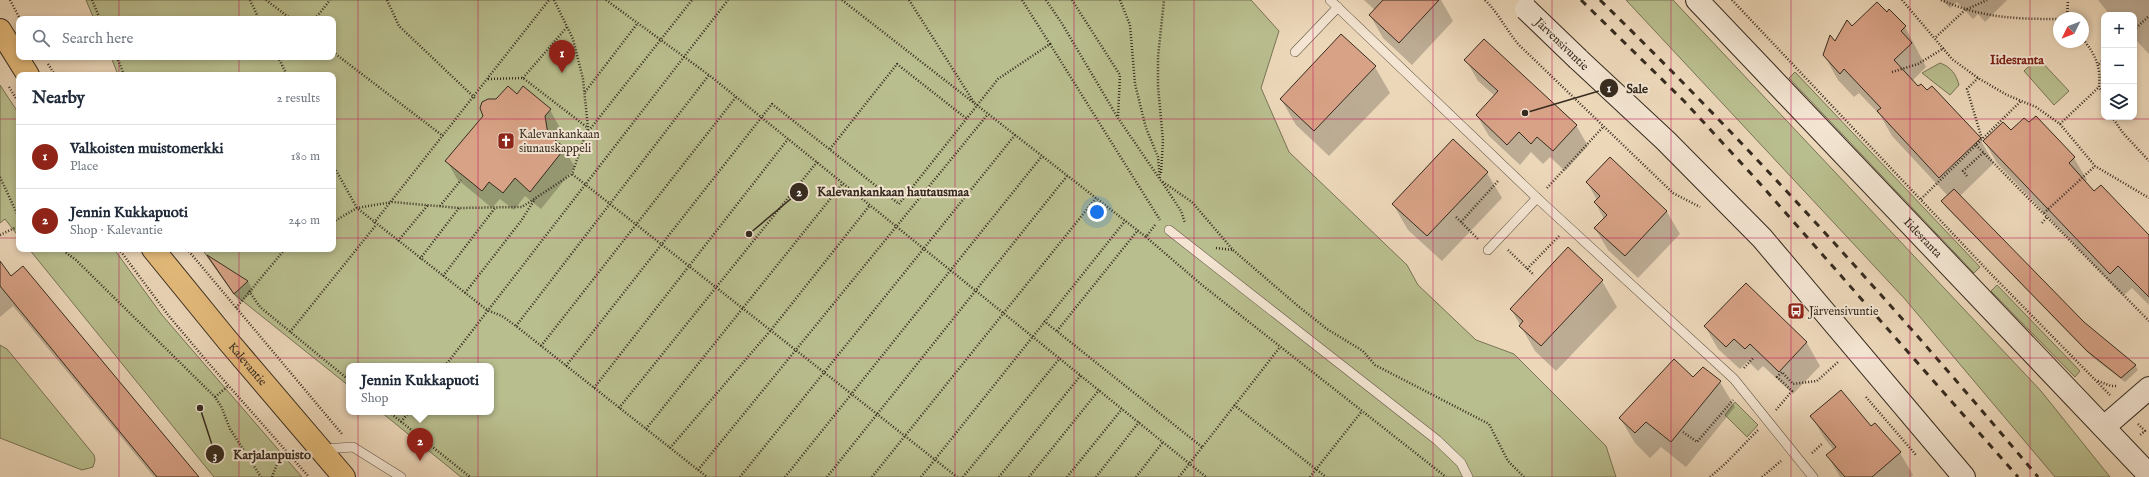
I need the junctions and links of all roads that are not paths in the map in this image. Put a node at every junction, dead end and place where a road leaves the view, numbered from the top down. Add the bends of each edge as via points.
1 (1330, 0) edge
2 (1697, 0) edge
3 (1521, 5) edge
4 (1338, 7) junction
5 (0, 30) edge
6 (1295, 52) dead end
7 (16, 56) edge
8 (19, 60) edge
9 (26, 72) edge
10 (1537, 198) junction
11 (1169, 230) dead end
12 (1488, 250) road end
13 (155, 252) edge
14 (2149, 388) edge
15 (2104, 426) junction
16 (320, 449) junction
17 (2149, 474) edge
18 (344, 477) edge
19 (401, 477) edge
20 (1468, 477) edge
21 (1813, 477) edge
22 (1964, 477) edge

1 - 4 lane
2 - 15 main road, Iidesranta
3 - 22 main road, Järvensivuntie, bridge via 1666,141 1762,238
4 - 6 lane
4 - 10 lane
5 - 7 main road
8 - 9 main road
10 - 12 lane
10 - 21 lane via 1734,379
11 - 20 lane via 1436,440 1461,463
13 - 16 main road, Kalevantie
14 - 15 main road
15 - 17 main road, Iidesranta
16 - 18 main road, Kalevantie
16 - 19 lane via 353,447

